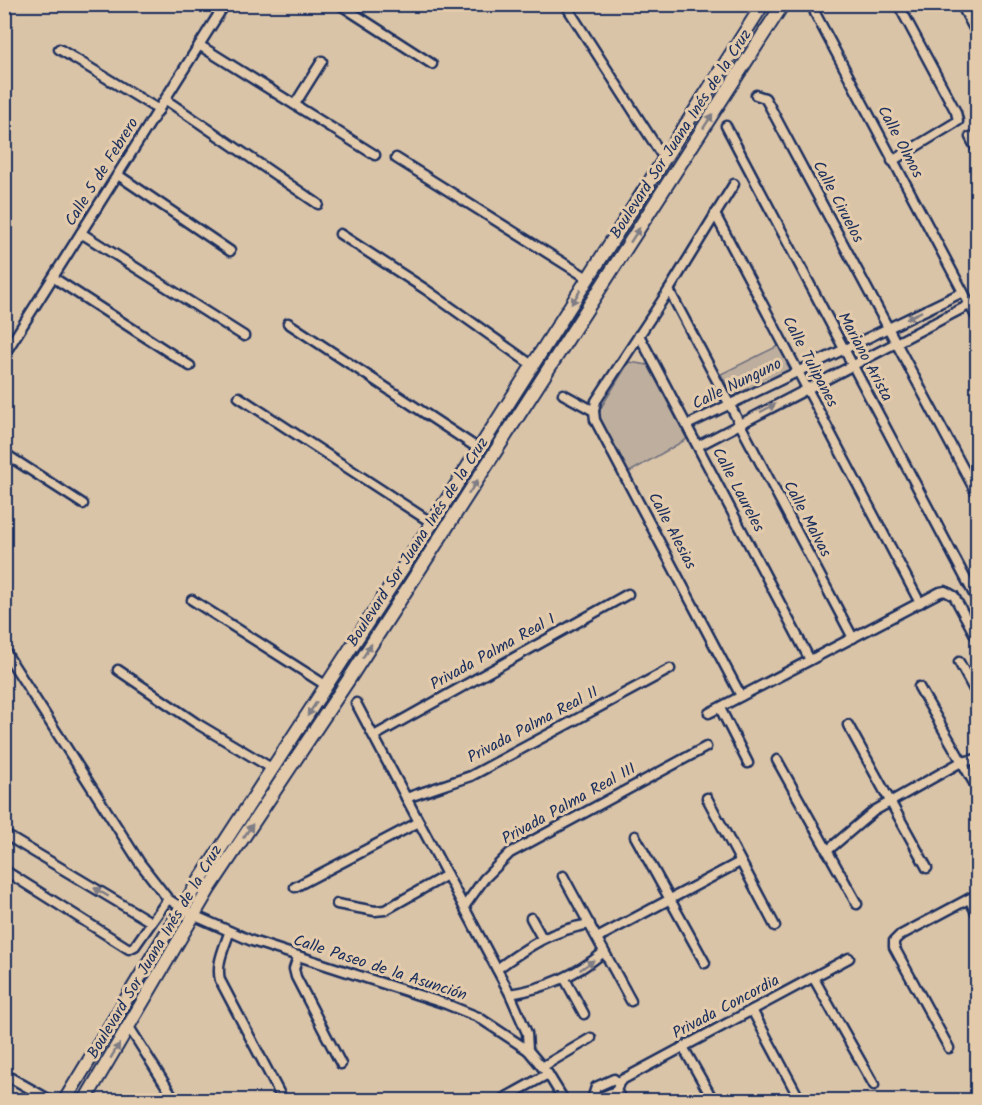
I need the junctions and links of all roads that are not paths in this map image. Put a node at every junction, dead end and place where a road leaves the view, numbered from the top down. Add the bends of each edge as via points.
1 (225, 4) edge
2 (339, 4) edge
3 (565, 4) edge
4 (763, 4) edge
5 (783, 4) edge
6 (813, 4) edge
7 (898, 4) edge
8 (961, 4) edge
9 (978, 36) edge
10 (200, 45) junction
11 (59, 49) dead end
12 (322, 61) dead end
13 (432, 64) dead end
14 (756, 94) dead end
15 (166, 100) junction
16 (295, 104) junction
17 (159, 110) junction
18 (726, 126) dead end
19 (970, 137) dead end
20 (978, 152) edge
21 (375, 155) dead end
22 (396, 158) dead end
23 (665, 160) junction
24 (892, 161) junction
25 (118, 175) junction
26 (734, 184) dead end
27 (318, 204) dead end
28 (715, 214) junction
29 (81, 233) junction
30 (340, 234) dead end
31 (230, 251) dead end
32 (54, 278) junction
33 (589, 279) junction
34 (669, 290) junction
35 (963, 292) junction
36 (969, 304) junction
37 (978, 320) edge
38 (288, 323) dead end
39 (887, 328) junction
40 (639, 335) junction
41 (244, 336) dead end
42 (895, 342) junction
43 (844, 349) junction
44 (5, 353) edge
45 (852, 364) junction
46 (532, 365) junction
47 (190, 366) dead end
48 (798, 371) junction
49 (807, 387) junction
50 (563, 394) dead end
51 (239, 397) dead end
52 (730, 404) junction
53 (594, 411) junction
54 (740, 423) junction
55 (687, 425) junction
56 (698, 446) junction
57 (479, 449) junction
58 (4, 453) edge
59 (978, 496) edge
60 (83, 504) dead end
61 (432, 523) junction
62 (628, 594) dead end
63 (192, 600) dead end
64 (978, 602) edge
65 (920, 603) junction
66 (975, 634) dead end
67 (853, 638) junction
68 (4, 650) edge
69 (810, 660) junction
70 (959, 662) dead end
71 (670, 669) dead end
72 (118, 670) dead end
73 (327, 686) junction
74 (919, 687) dead end
75 (741, 696) junction
76 (978, 697) edge
77 (356, 703) dead end
78 (720, 708) junction
79 (709, 713) dead end
80 (848, 725) dead end
81 (374, 736) junction
82 (706, 747) dead end
83 (978, 759) edge
84 (777, 760) dead end
85 (961, 762) junction
86 (748, 764) dead end
87 (273, 769) junction
88 (978, 790) edge
89 (406, 798) junction
90 (707, 798) dead end
91 (890, 801) junction
92 (419, 822) junction
93 (4, 834) edge
94 (635, 836) dead end
95 (827, 851) junction
96 (740, 862) junction
97 (927, 868) dead end
98 (4, 870) edge
99 (447, 875) junction
100 (563, 876) dead end
101 (295, 887) dead end
102 (978, 894) edge
103 (168, 899) junction
104 (670, 899) junction
105 (969, 899) junction
106 (337, 904) dead end
107 (857, 904) dead end
108 (464, 907) junction
109 (181, 909) junction
110 (193, 915) junction
111 (978, 916) edge
112 (531, 918) dead end
113 (151, 922) junction
114 (590, 924) junction
115 (775, 926) dead end
116 (230, 933) junction
117 (542, 938) junction
118 (597, 938) junction
119 (604, 952) junction
120 (298, 957) junction
121 (849, 958) dead end
122 (705, 963) dead end
123 (497, 969) junction
124 (813, 977) junction
125 (565, 979) junction
126 (510, 994) junction
127 (632, 1001) dead end
128 (752, 1010) junction
129 (584, 1014) dead end
130 (129, 1027) junction
131 (591, 1038) dead end
132 (683, 1047) junction
133 (949, 1048) dead end
134 (528, 1050) junction
135 (341, 1064) dead end
136 (545, 1071) junction
137 (4, 1074) edge
138 (874, 1085) dead end
139 (617, 1086) junction
140 (589, 1098) edge
141 (50, 1101) edge
142 (65, 1101) edge
143 (85, 1101) edge
144 (175, 1101) edge
145 (283, 1101) edge
146 (501, 1101) edge
147 (564, 1101) edge
148 (622, 1101) edge
149 (712, 1101) edge
150 (800, 1101) edge

1 - 10 street, Calle 5 de Febrero
2 - 13 street
3 - 23 street
4 - 23 main road, Boulevard Sor Juana Inés de la Cruz
110 -> 5 main road, Boulevard Sor Juana Inés de la Cruz
6 - 24 street, Calle Olmos
7 - 24 street via 958,121
8 - 9 street
10 - 15 street, Calle 5 de Febrero
10 - 16 street
11 - 17 street
12 - 16 street
14 - 39 street, Calle Ciruelos via 770,105
15 - 17 street, Calle 5 de Febrero
15 - 27 street
16 - 21 street
17 - 25 street, Calle 5 de Febrero
18 - 43 street, Mariano Arista
19 - 20 street
22 - 33 street
23 - 33 main road, Boulevard Sor Juana Inés de la Cruz
24 - 35 street, Calle Olmos
25 - 29 street, Calle 5 de Febrero
25 - 31 street
26 - 28 street
28 - 34 street
28 - 48 street, Calle Tulipanes
29 - 32 street, Calle 5 de Febrero
29 - 41 street
30 - 46 street
32 - 44 street, Calle 5 de Febrero
32 - 47 street
33 -> 46 main road, Boulevard Sor Juana Inés de la Cruz
34 - 40 street
34 - 52 street
35 - 36 street, Calle Olmos
35 -> 39 street, Calle Nunguno
36 - 37 street, Calle Olmos
36 - 42 street, Calle Nunguno
38 - 57 street
39 - 42 street, Calle Ciruelos
39 - 43 street, Calle Nunguno
40 - 53 street via 596,401
40 - 55 street, Calle Laureles
42 - 45 street, Calle Nunguno
42 - 59 street, Calle Ciruelos
43 - 45 street, Mariano Arista
43 - 48 street, Calle Nunguno
45 - 49 street, Calle Nunguno
45 - 64 street, Mariano Arista
46 - 57 main road, Boulevard Sor Juana Inés de la Cruz
48 - 49 street, Calle Tulipanes
48 - 52 street, Calle Nunguno
54 -> 49 street, Calle Nunguno
49 - 65 street, Calle Tulipanes
50 - 53 street
51 - 61 street
52 - 54 street, Calle Malvas
52 - 55 street, Calle Nunguno
53 - 75 street, Calle Alesias
54 - 56 street, Calle Nunguno
54 - 67 street, Calle Malvas
55 - 56 street, Calle Laureles
56 - 69 street, Calle Laureles
57 - 61 main road, Boulevard Sor Juana Inés de la Cruz
58 - 60 street
61 - 73 main road, Boulevard Sor Juana Inés de la Cruz
62 - 81 street, Privada Palma Real I
63 - 73 street
65 - 66 street via 940,592 951,593
65 - 67 street
67 - 69 street
68 - 103 street via 140,863
69 - 75 street
70 - 76 street
71 - 89 street, Privada Palma Real II via 471,776
72 - 87 street
73 -> 87 main road, Boulevard Sor Juana Inés de la Cruz
74 - 85 street
75 - 78 street
77 - 81 street
78 - 79 street
78 - 86 street
80 - 91 street
81 - 89 street
82 - 108 street, Privada Palma Real III via 510,853
83 - 85 street
84 - 95 street
85 - 88 street
85 - 91 street
87 - 109 main road, Boulevard Sor Juana Inés de la Cruz
89 - 92 street
90 - 96 street
91 - 95 street
91 - 97 street
92 - 99 street
92 - 101 street
113 -> 93 street
94 - 104 street
95 - 107 street
96 - 104 street
96 - 115 street
98 - 113 street via 129,949
99 - 106 street via 385,910
99 - 108 street
100 - 114 street
102 - 105 street
103 - 109 street
103 - 113 street
104 - 118 street
104 - 122 street
105 - 111 street
105 - 133 street via 894,941
108 - 123 street
109 - 110 street
109 - 142 main road, Boulevard Sor Juana Inés de la Cruz
110 - 116 street, Calle Paseo de la Asunción
110 - 130 main road, Boulevard Sor Juana Inés de la Cruz
112 - 117 street
114 - 117 street
114 - 118 street
116 - 120 street, Calle Paseo de la Asunción
116 - 145 street via 220,958 220,980
117 - 123 street
118 - 119 street
125 -> 119 street
119 - 127 street
120 - 134 street, Calle Paseo de la Asunción via 446,1004 478,1017
120 - 135 street via 296,977
121 - 124 street, Privada Concordia
123 - 126 street
124 - 128 street, Privada Concordia
124 - 138 street
125 - 126 street
125 - 129 street
126 - 134 street via 527,1033
128 - 132 street, Privada Concordia
128 - 150 street
143 -> 130 main road, Boulevard Sor Juana Inés de la Cruz
130 - 144 street
131 - 136 street
132 - 139 street, Privada Concordia
132 - 149 street
134 - 136 street, Calle Paseo de la Asunción
136 - 146 street
136 - 147 street, Calle Paseo de la Asunción
137 - 141 street
139 - 140 street, Privada Concordia via 599,1098
139 - 148 street

